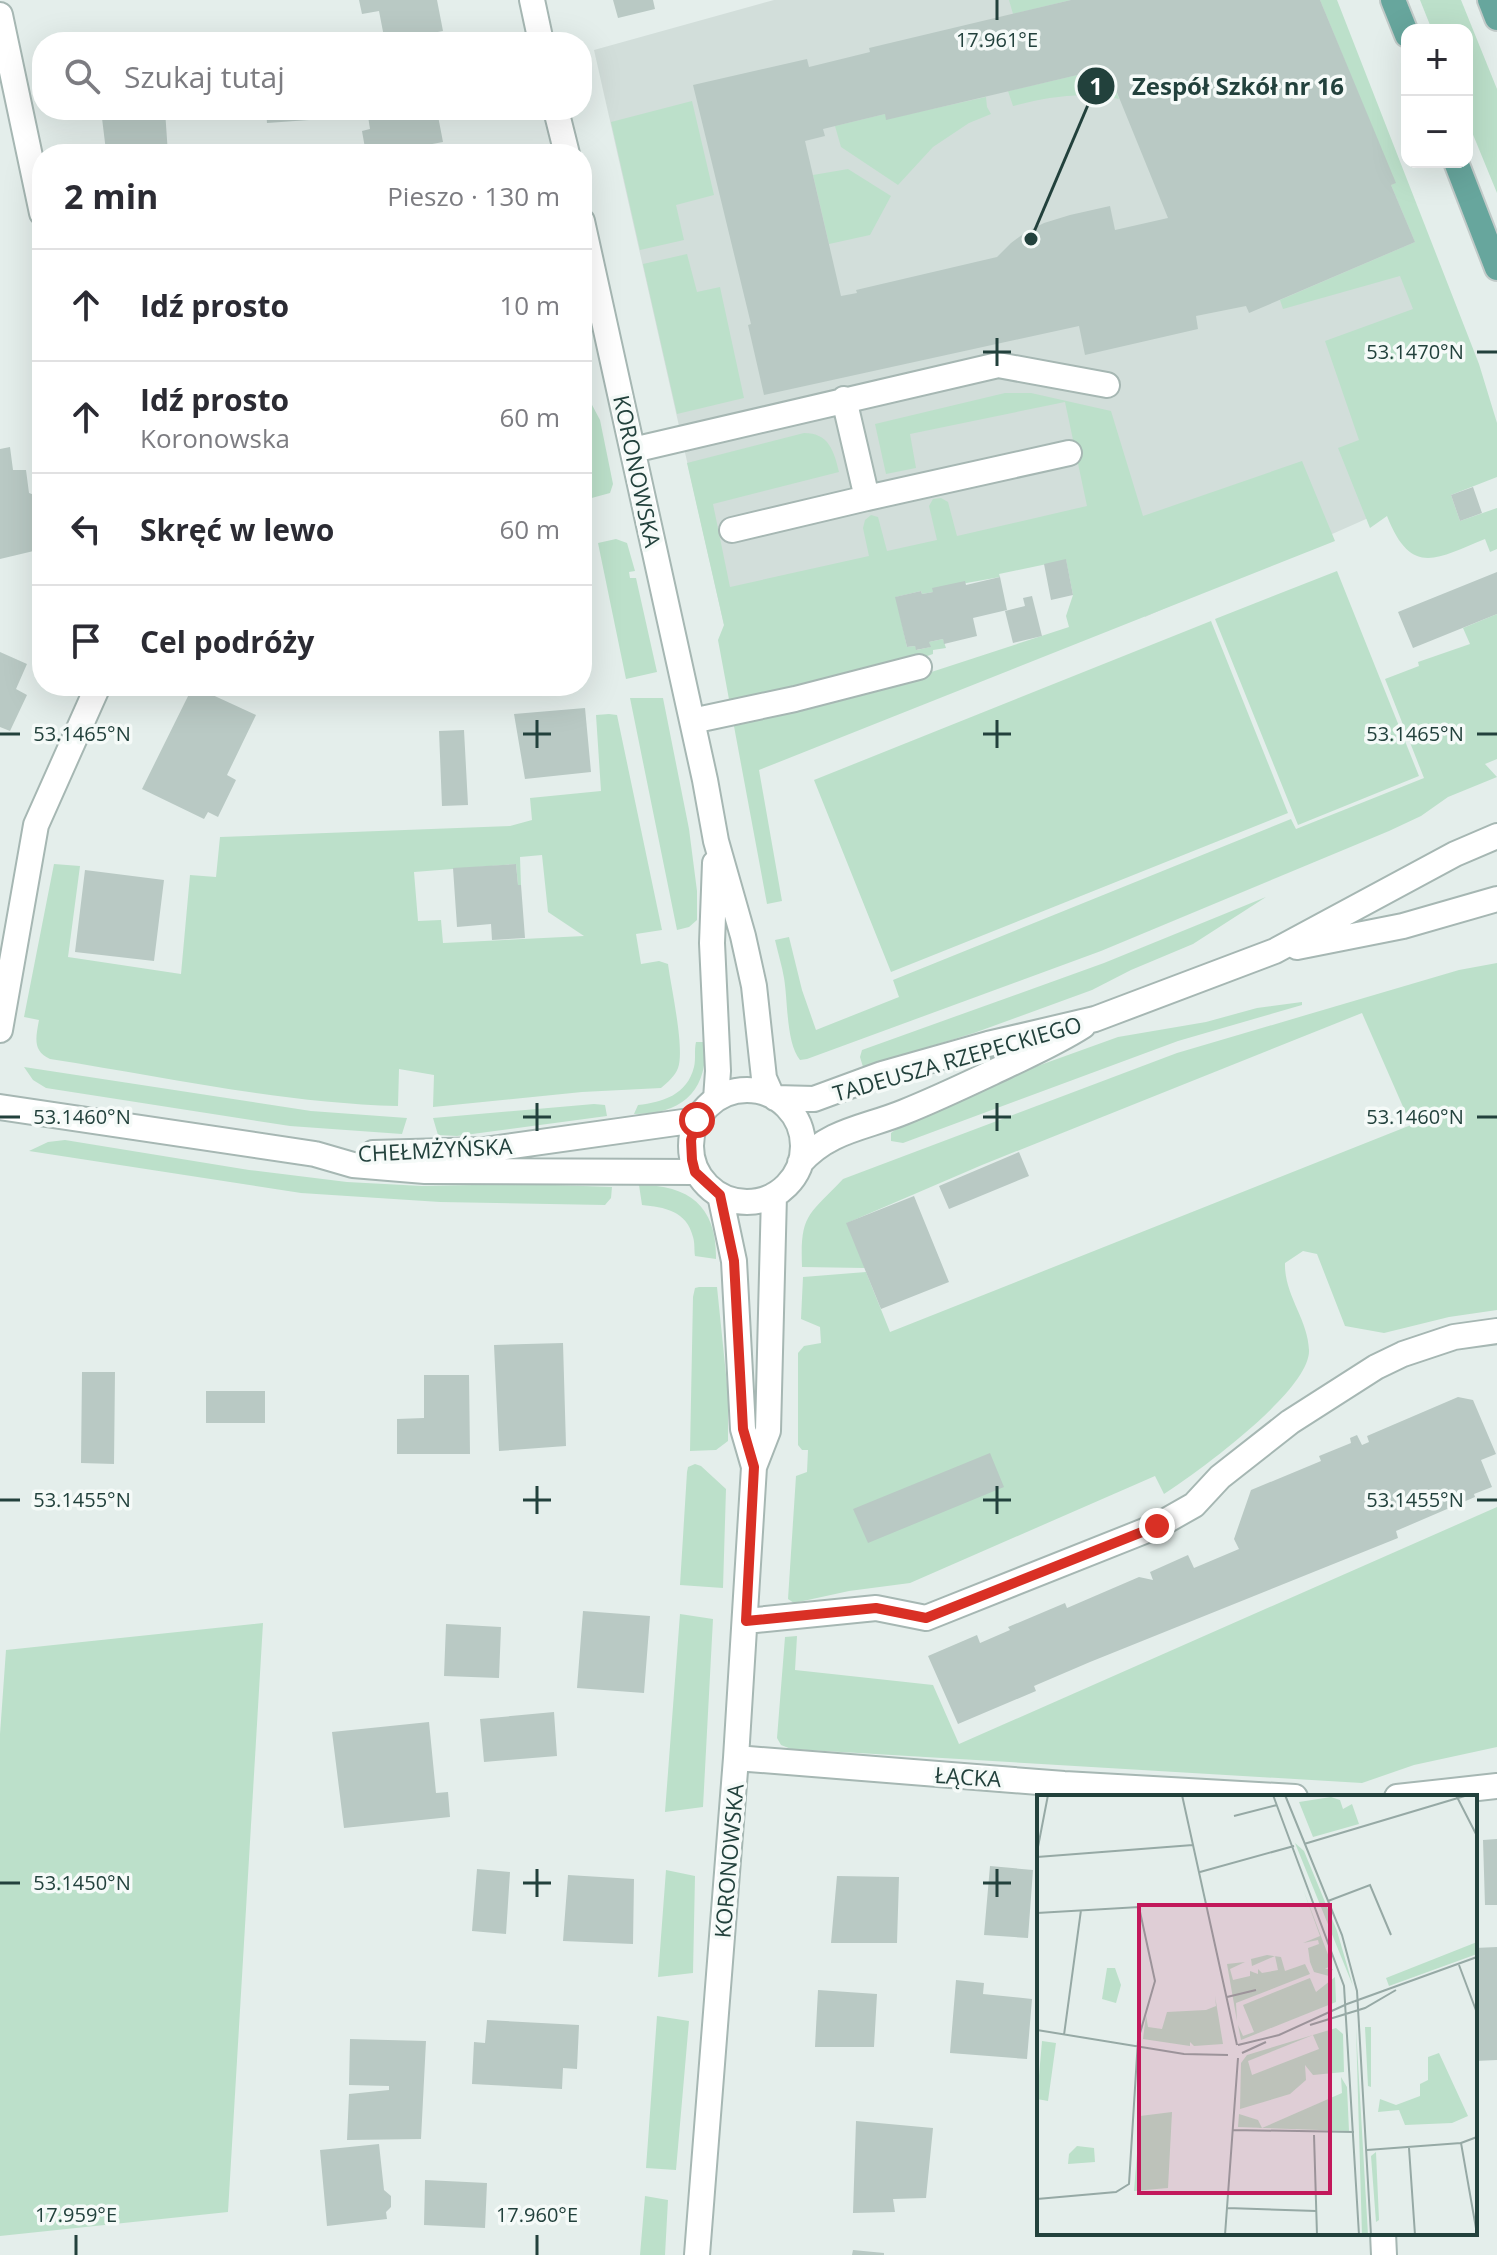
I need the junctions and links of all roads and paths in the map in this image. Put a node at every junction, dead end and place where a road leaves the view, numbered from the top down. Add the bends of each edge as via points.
1 (532, 0) edge
2 (1393, 0) edge
3 (1490, 0) edge
4 (0, 15) edge
5 (1497, 18) edge
6 (1403, 24) edge
7 (539, 32) edge
8 (558, 120) edge
9 (564, 144) edge
10 (32, 166) edge
11 (1458, 168) edge
12 (592, 266) edge
13 (1497, 268) edge
14 (1107, 385) dead end
15 (844, 399) junction
16 (633, 450) junction
17 (1069, 453) dead end
18 (867, 498) junction
19 (732, 530) dead end
20 (919, 667) dead end
21 (94, 696) edge
22 (692, 721) junction
23 (1497, 836) edge
24 (716, 841) junction
25 (1497, 899) edge
26 (1275, 951) junction
27 (1095, 1019) junction
28 (0, 1030) edge
29 (773, 1096) junction
30 (716, 1099) junction
31 (0, 1107) edge
32 (697, 1120) junction
33 (315, 1154) junction
34 (800, 1163) junction
35 (695, 1172) junction
36 (720, 1195) junction
37 (774, 1195) junction
38 (1497, 1331) edge
39 (754, 1467) junction
40 (746, 1621) junction
41 (736, 1758) junction
42 (1497, 1786) edge
43 (1064, 1790) edge
44 (1229, 1795) edge
45 (1415, 1795) edge
46 (1383, 2235) edge
47 (697, 2255) edge
48 (1384, 2255) edge

1 - 7 street
2 - 6 main road
3 - 5 main road
4 - 10 street
8 - 9 street
11 - 13 main road
12 - 16 street, KORONOWSKA
14 - 15 street via 998,365
15 - 16 street
15 - 18 street
16 - 22 street, KORONOWSKA
17 - 18 street
18 - 19 street
20 - 22 street
21 - 28 street via 36,825
22 - 24 street, KORONOWSKA
23 - 26 street
24 - 29 street, KORONOWSKA via 746,949 764,1078
24 - 30 street, KORONOWSKA
25 - 26 street via 1403,926
26 - 27 street
27 - 29 street, TADEUSZA RZEPECKIEGO via 882,1074 814,1099
27 - 34 street, TADEUSZA RZEPECKIEGO via 1054,1045 966,1085 830,1138
29 - 30 street via 748,1090
29 - 34 street via 790,1110 799,1127
30 - 32 street
31 - 33 street, CHEŁMŻYŃSKA
32 - 33 street, CHEŁMŻYŃSKA via 484,1150
32 - 35 street via 691,1140
33 - 35 street, CHEŁMŻYŃSKA via 353,1165 425,1171
34 - 37 street via 786,1187
35 - 36 street
36 - 37 street via 753,1202
36 - 39 street, KORONOWSKA via 734,1261 743,1429
37 - 39 street, KORONOWSKA via 768,1431
38 - 40 street via 1454,1337 1376,1367 1290,1422 1220,1477 1194,1505 1157,1526 926,1618 876,1608
39 - 40 street, KORONOWSKA
40 - 41 street, KORONOWSKA
41 - 43 street, ŁĄCKA
41 - 47 street, KORONOWSKA
42 - 45 street
43 - 44 street, ŁĄCKA
46 - 48 street

